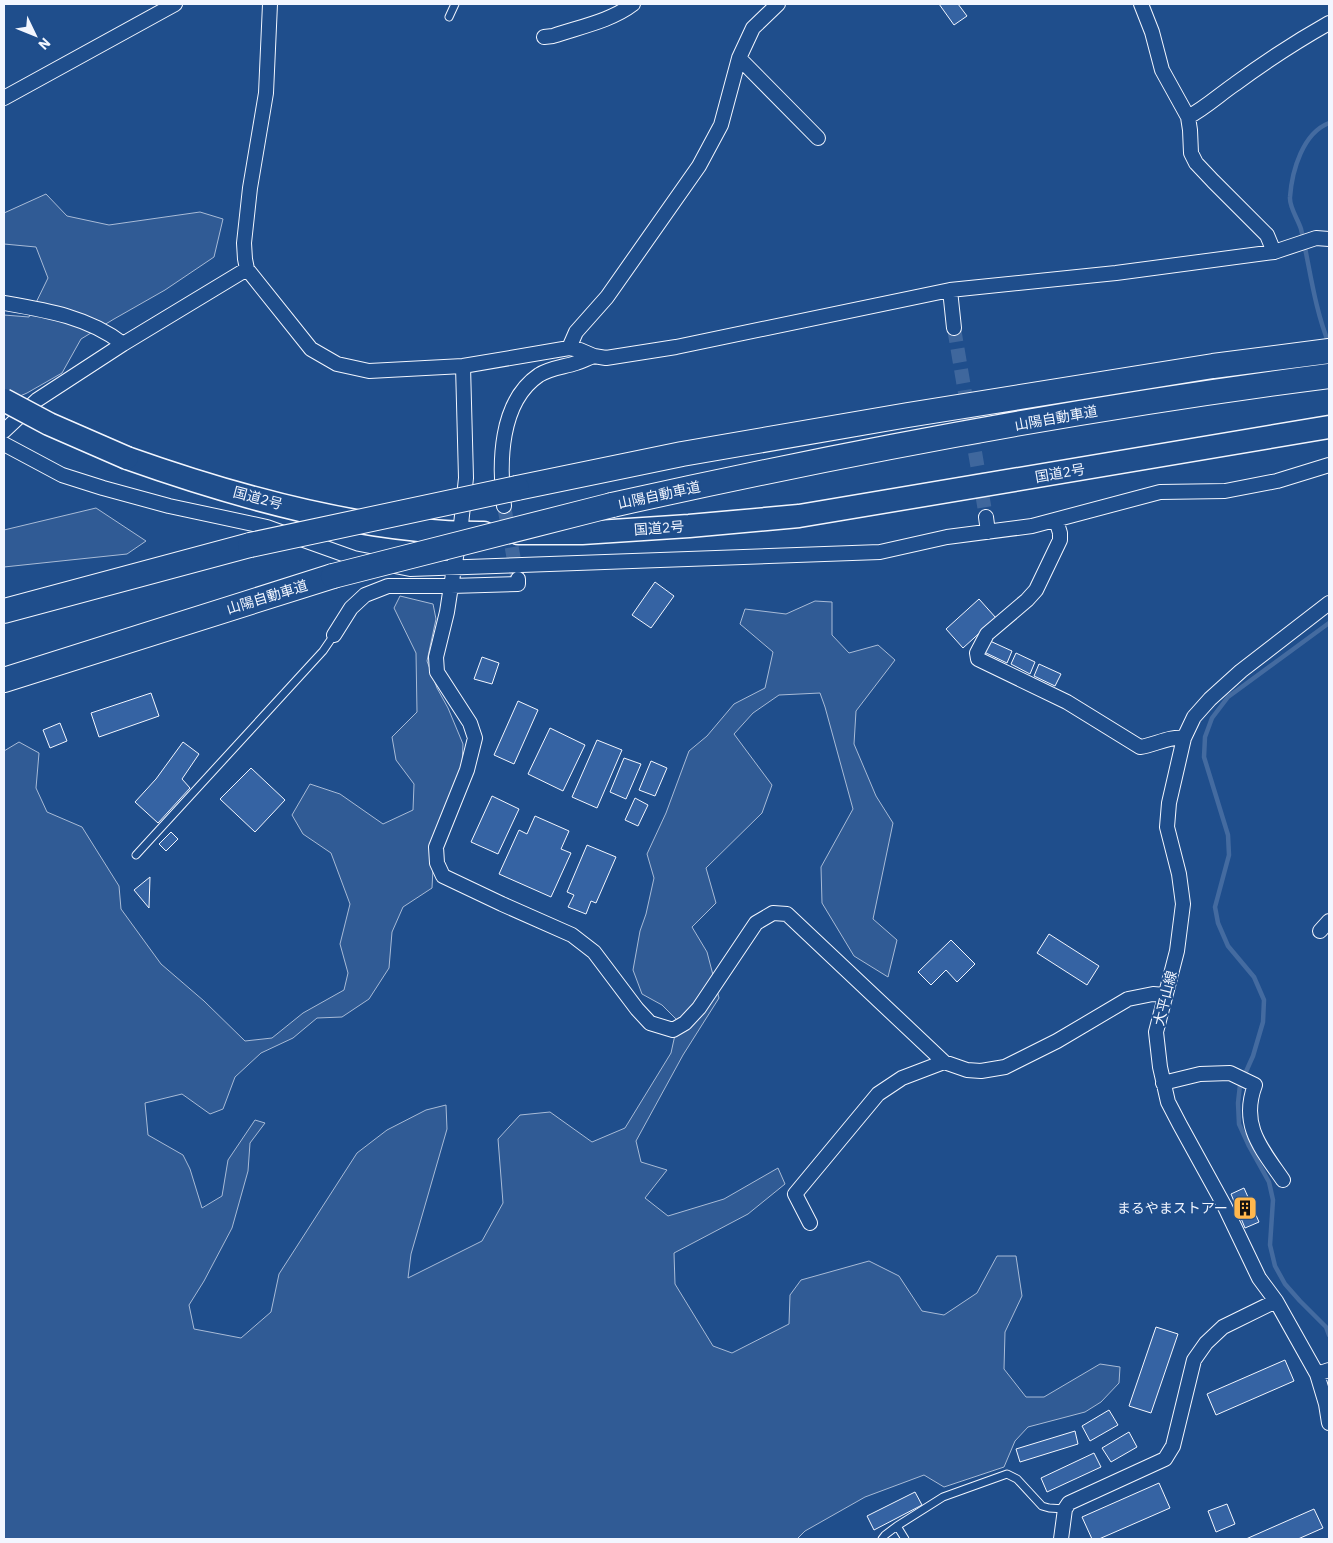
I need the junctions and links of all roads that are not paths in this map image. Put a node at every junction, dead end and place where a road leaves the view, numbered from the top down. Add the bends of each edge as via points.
1 (176, 4) edge
2 (270, 4) edge
3 (455, 4) edge
4 (633, 4) edge
5 (778, 4) edge
6 (1141, 4) edge
7 (448, 17) dead end
8 (1329, 23) edge
9 (544, 37) dead end
10 (740, 58) junction
11 (4, 98) edge
12 (1188, 117) junction
13 (818, 138) dead end
14 (1323, 239) edge
15 (1274, 252) junction
16 (246, 269) junction
17 (950, 290) junction
18 (4, 303) edge
19 (954, 328) tunnel mouth
20 (122, 344) junction
21 (569, 348) junction
22 (1324, 352) edge
23 (594, 356) junction
24 (463, 366) junction
25 (1326, 377) edge
26 (4, 400) edge
27 (1329, 427) edge
28 (4, 431) edge
29 (4, 444) edge
30 (1329, 465) edge
31 (511, 497) junction
32 (986, 517) tunnel mouth
33 (1056, 520) junction
34 (988, 532) junction
35 (460, 534) junction
36 (454, 568) junction
37 (518, 579) dead end
38 (451, 586) junction
39 (4, 611) edge
40 (1328, 612) edge
41 (334, 635) joint
42 (4, 680) edge
43 (1184, 738) junction
44 (136, 856) dead end
45 (1165, 994) junction
46 (944, 1062) junction
47 (1163, 1083) junction
48 (1282, 1180) dead end
49 (810, 1223) dead end
50 (1276, 1301) junction
51 (1323, 1372) edge
52 (1329, 1423) edge
53 (1065, 1509) junction
54 (898, 1526) junction
55 (882, 1539) edge
56 (905, 1539) edge
57 (1061, 1539) edge

1 - 11 street
2 - 16 street via 266,93 244,242
3 - 7 lane
4 - 9 street via 612,16
5 - 10 street via 753,28
6 - 12 street via 1162,70
8 - 12 street
10 - 13 street
10 - 21 street via 721,125 699,166 607,297 576,332
12 - 15 street via 1191,153 1196,163 1267,235
14 - 15 street
15 - 17 street
16 - 20 street
16 - 24 street via 312,349 337,364 369,371
17 - 19 street
17 - 23 street via 676,347 606,358
18 - 20 street via 49,310 103,330
20 - 28 street via 37,400
21 - 23 street
21 - 24 street
22 - 31 highway, 山陽自動車道 via 1213,366 682,454
23 - 31 street via 539,375 513,405 504,442 501,476
24 - 35 street via 466,478
25 - 42 highway, 山陽自動車道, bridge via 1224,390 924,440 612,505 333,576
26 - 35 highway, 国道2号, bridge via 49,424 174,475 326,515
27 - 35 highway, 国道2号 via 800,516 582,533
29 - 36 street via 62,475 169,506 267,527 354,558 410,569
30 - 33 street via 1276,481 1225,490 1160,492
31 - 39 highway, 山陽自動車道, bridge via 250,545
32 - 34 street
33 - 34 street
33 - 43 street via 1060,540 1036,590 987,634 977,653 978,659 1067,702 1140,747 1154,746 1174,737
34 - 36 street via 947,537 880,552
35 - 36 street
36 - 38 street
37 - 38 street via 518,584
38 - 41 street via 388,586 372,592 351,608
38 - 46 street via 436,657 437,672 470,723 475,738 467,770 436,847 436,863 443,876 572,935 594,952 650,1023 673,1030 699,1008 756,923 773,913 787,914
40 - 43 street, 大平山線 via 1241,671 1210,699 1194,718
41 - 44 lane
43 - 45 street, 大平山線 via 1169,803 1167,827 1183,904 1177,951
45 - 46 street via 1128,999 1005,1068 974,1070
45 - 47 street, 大平山線 via 1156,1032
46 - 49 street via 902,1078 878,1094 830,1151 795,1194
47 - 48 street via 1200,1074 1230,1073 1255,1084 1249,1115 1256,1139
47 - 50 street, 大平山線 via 1168,1102 1259,1278
50 - 51 street, 大平山線
50 - 53 street via 1223,1327 1194,1360 1173,1446 1165,1459 1070,1503
51 - 52 street, 大平山線
53 - 54 lane via 1042,1506 1007,1474 943,1497
53 - 57 street
54 - 55 lane
54 - 56 lane

